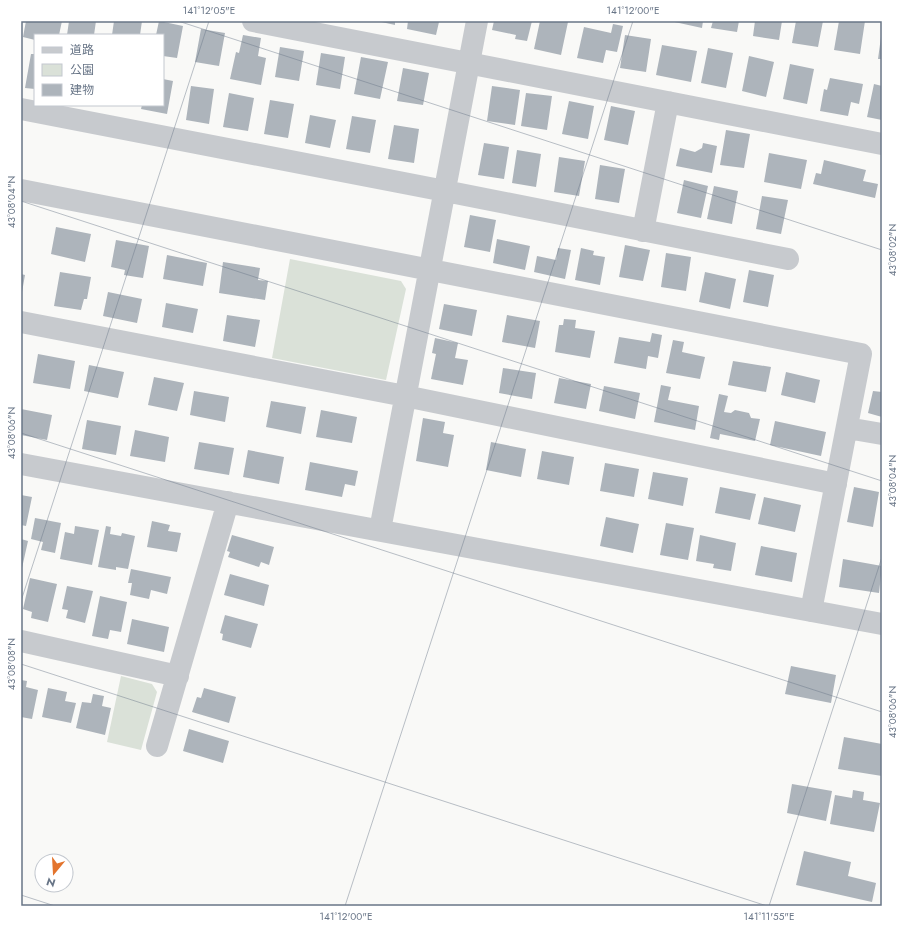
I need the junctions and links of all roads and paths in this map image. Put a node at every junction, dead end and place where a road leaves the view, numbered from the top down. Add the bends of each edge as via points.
1 (253, 21) edge
2 (477, 21) edge
3 (469, 63) junction
4 (668, 102) junction
5 (21, 109) edge
6 (882, 144) edge
7 (21, 190) edge
8 (445, 191) junction
9 (643, 231) junction
10 (788, 259) dead end
11 (430, 270) junction
12 (21, 322) edge
13 (405, 396) junction
14 (847, 428) junction
15 (882, 434) edge
16 (21, 464) edge
17 (836, 484) junction
18 (228, 502) junction
19 (380, 530) junction
20 (811, 611) junction
21 (882, 624) edge
22 (21, 641) edge
23 (178, 676) junction
24 (157, 746) dead end

1 - 3 street
2 - 3 street
3 - 4 street
3 - 8 street
4 - 6 street
4 - 9 street
5 - 8 street
7 - 11 street
8 - 9 street
8 - 11 street
9 - 10 street
11 - 13 street
11 - 14 street via 861,354
12 - 13 street
13 - 17 street
13 - 19 street
14 - 15 street
14 - 17 street
16 - 18 street
17 - 20 street
18 - 19 street
18 - 23 street
19 - 20 street
20 - 21 street
22 - 23 street
23 - 24 street

